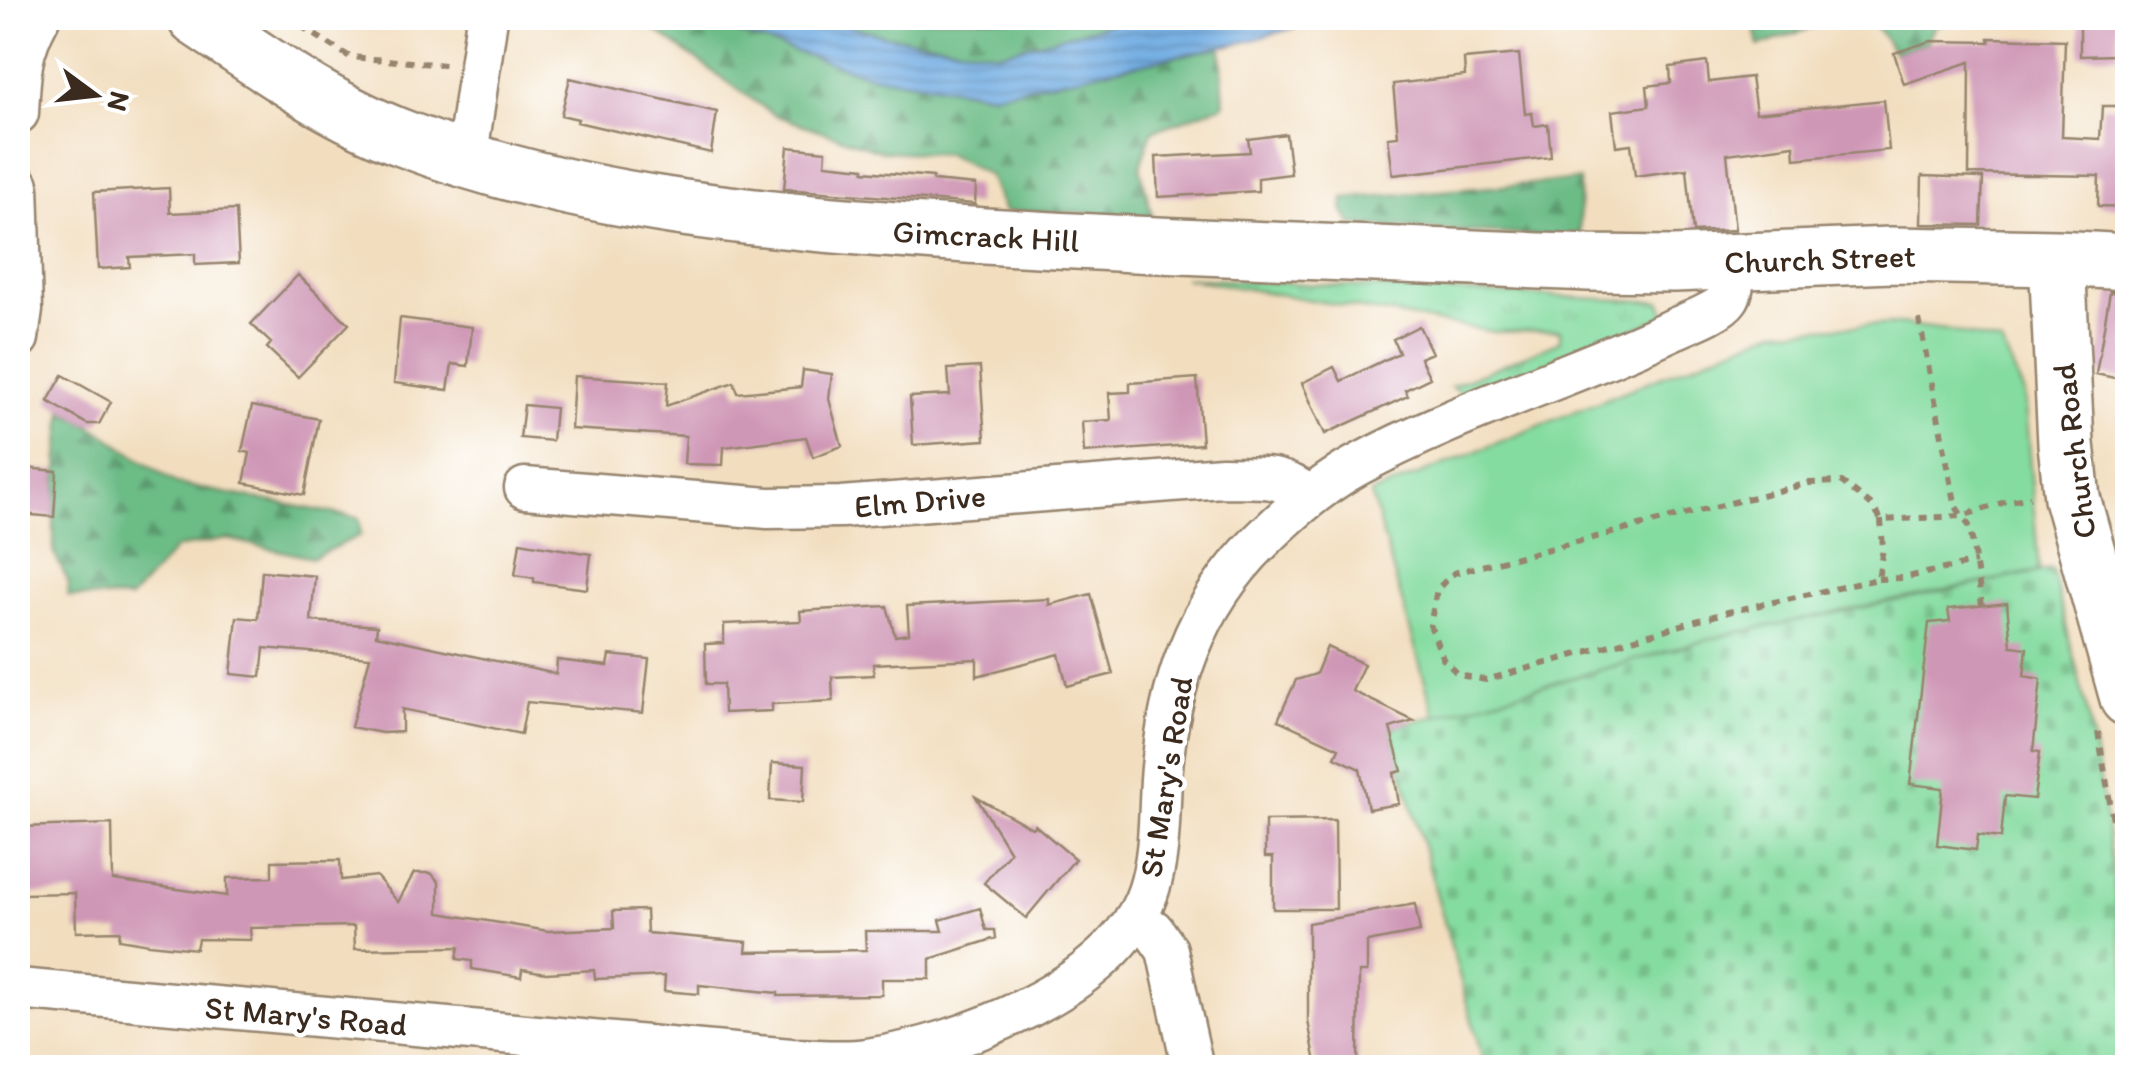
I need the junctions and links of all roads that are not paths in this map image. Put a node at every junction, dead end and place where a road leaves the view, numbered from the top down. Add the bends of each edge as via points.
1 (40, 18) edge
2 (196, 18) edge
3 (487, 18) edge
4 (18, 112) edge
5 (466, 161) junction
6 (18, 185) edge
7 (2057, 258) junction
8 (1512, 260) joint
9 (1734, 262) junction
10 (2128, 262) edge
11 (18, 338) edge
12 (525, 488) dead end
13 (1310, 497) junction
14 (2128, 698) edge
15 (1134, 920) junction
16 (18, 989) edge
17 (1193, 1068) edge

1 - 4 street via 21,63
2 - 5 main road, Gimcrack Hill via 339,108
3 - 5 street
5 - 8 main road, Gimcrack Hill via 564,188 764,220
6 - 11 street
7 - 9 main road, Church Street via 1891,254
7 - 10 main road, Church Street
7 - 14 main road, Church Road via 2072,498
8 - 9 main road, Church Street
9 - 13 street, St Mary's Road via 1729,299 1714,310 1431,430
12 - 13 street, Elm Drive via 768,508 842,507 1222,477 1279,479
13 - 15 street, St Mary's Road via 1224,582 1184,659 1165,739 1155,863
15 - 16 street, St Mary's Road via 1086,971 1016,1014 915,1051 862,1060
15 - 17 street via 1154,930 1167,950

